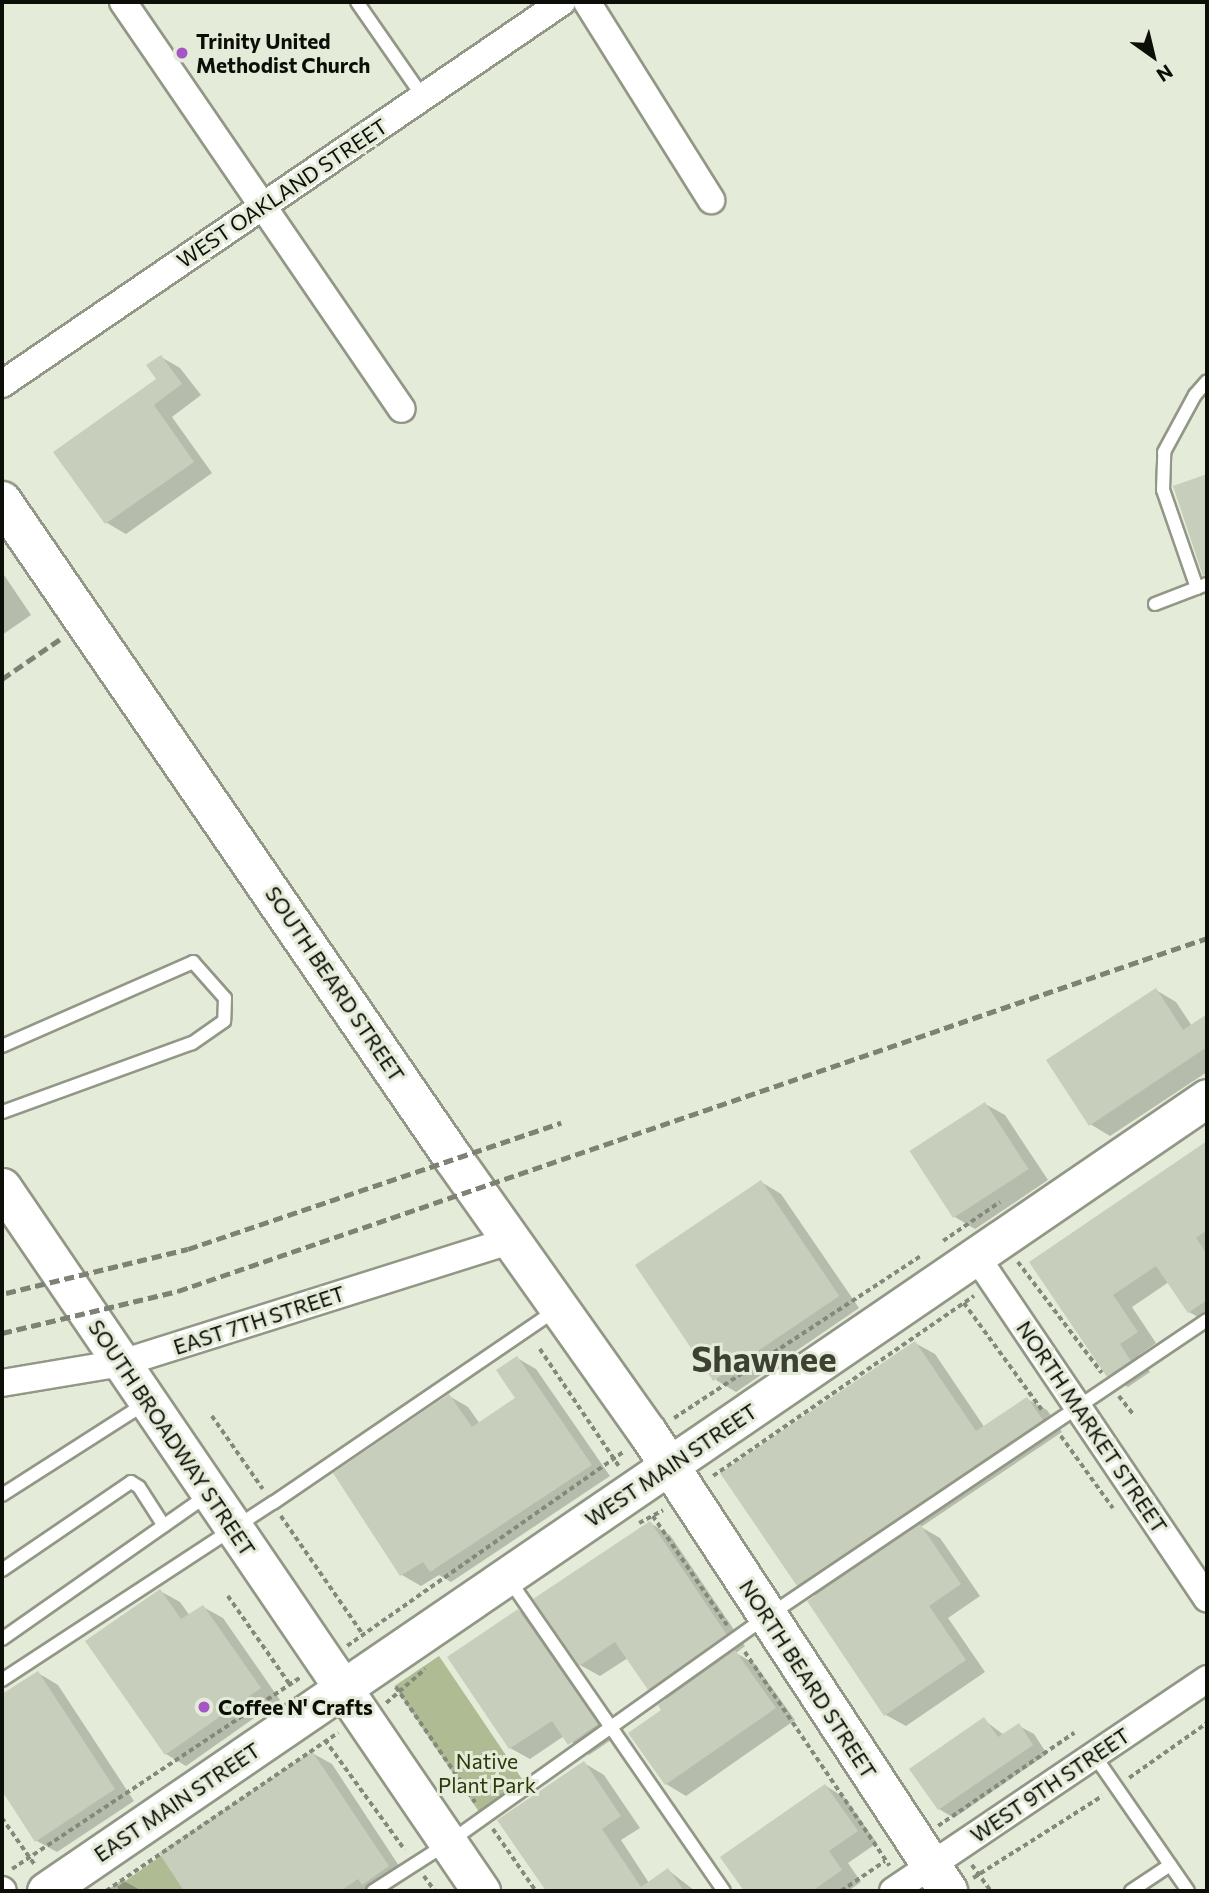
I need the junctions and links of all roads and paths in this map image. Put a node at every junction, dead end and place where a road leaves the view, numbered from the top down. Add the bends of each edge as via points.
1 (123, 2) edge
2 (357, 2) edge
3 (562, 2) edge
4 (587, 2) edge
5 (423, 97) junction
6 (710, 200) dead end
7 (261, 208) junction
8 (1207, 382) edge
9 (2, 384) edge
10 (402, 409) dead end
11 (2, 501) edge
12 (1202, 586) edge
13 (1155, 604) dead end
14 (2, 1046) edge
15 (1207, 1098) edge
16 (2, 1112) edge
17 (2, 1187) edge
18 (1005, 1198) dead end
19 (987, 1236) junction
20 (512, 1240) junction
21 (943, 1260) junction
22 (560, 1307) junction
23 (1207, 1320) edge
24 (540, 1349) dead end
25 (122, 1363) junction
26 (2, 1383) edge
27 (1111, 1385) junction
28 (148, 1401) junction
29 (1079, 1407) junction
30 (1133, 1415) dead end
31 (1053, 1424) junction
32 (648, 1433) junction
33 (614, 1458) junction
34 (670, 1466) junction
35 (635, 1489) junction
36 (212, 1493) junction
37 (2, 1495) edge
38 (1113, 1508) dead end
39 (164, 1526) junction
40 (232, 1528) junction
41 (2, 1570) edge
42 (507, 1577) junction
43 (228, 1596) dead end
44 (1207, 1598) edge
45 (768, 1616) junction
46 (736, 1638) junction
47 (2, 1639) edge
48 (1207, 1679) edge
49 (2, 1680) edge
50 (343, 1689) junction
51 (308, 1712) junction
52 (1207, 1723) edge
53 (611, 1727) junction
54 (1074, 1733) dead end
55 (1094, 1755) junction
56 (1115, 1787) junction
57 (2, 1818) edge
58 (448, 1843) junction
59 (28, 1857) junction
60 (415, 1864) junction
61 (1170, 1866) junction
62 (920, 1875) edge
63 (2, 1877) edge
64 (50, 1889) edge
65 (106, 1891) edge
66 (373, 1891) edge
67 (435, 1891) edge
68 (481, 1891) edge
69 (724, 1891) edge
70 (841, 1891) edge
71 (1132, 1891) edge
72 (1188, 1891) edge

1 - 7 street
2 - 5 lane
3 - 5 street, WEST OAKLAND STREET
4 - 6 street
5 - 7 street, WEST OAKLAND STREET
7 - 9 street, WEST OAKLAND STREET
7 - 10 street
8 - 12 lane via 1164,452 1163,490
11 - 20 main road, SOUTH BEARD STREET
12 - 13 lane
14 - 16 lane via 193,962 225,998 224,1021 191,1044
15 - 19 street, WEST MAIN STREET
17 - 25 street, SOUTH BROADWAY STREET
18 - 19 path
19 - 21 street, WEST MAIN STREET
19 - 21 path
19 - 27 path
19 - 29 street, NORTH MARKET STREET
20 - 22 main road, SOUTH BEARD STREET
20 - 25 street, EAST 7TH STREET
21 - 31 path
21 - 32 path via 928,1251
21 - 34 street, WEST MAIN STREET
22 - 32 main road, SOUTH BEARD STREET
22 - 40 lane
23 - 27 lane
24 - 33 path
25 - 26 street, EAST 7TH STREET
25 - 28 street, SOUTH BROADWAY STREET
27 - 29 lane
27 - 30 path
28 - 36 street, SOUTH BROADWAY STREET
28 - 37 lane
29 - 31 lane
29 - 44 street, NORTH MARKET STREET
31 - 38 path
31 - 45 lane
32 - 33 path
32 - 34 main road, SOUTH BEARD STREET
33 - 35 path
33 - 50 path
34 - 35 street, WEST MAIN STREET
34 - 45 main road, NORTH BEARD STREET
35 - 42 street, WEST MAIN STREET
35 - 46 path
36 - 39 lane
36 - 40 street, SOUTH BROADWAY STREET
39 - 41 lane via 131,1482
39 - 47 lane
40 - 49 lane
40 - 50 street, SOUTH BROADWAY STREET
42 - 50 street, WEST MAIN STREET
42 - 53 lane
43 - 51 path
45 - 46 lane
45 - 62 main road, NORTH BEARD STREET
46 - 53 lane
46 - 62 path
48 - 55 street, WEST 9TH STREET
50 - 51 street, EAST MAIN STREET
50 - 51 path
50 - 51 path
50 - 58 street, SOUTH BROADWAY STREET
51 - 59 path
51 - 60 path
51 - 64 street, EAST MAIN STREET
51 - 65 path
52 - 56 path
53 - 58 lane
53 - 69 lane
54 - 62 path
55 - 56 lane
55 - 62 street, WEST 9TH STREET
56 - 61 lane
56 - 62 path
57 - 59 path
58 - 60 lane
58 - 68 street, SOUTH BROADWAY STREET
59 - 63 path
59 - 64 path
60 - 66 lane
60 - 67 path
61 - 71 lane
61 - 72 lane
62 - 70 path

